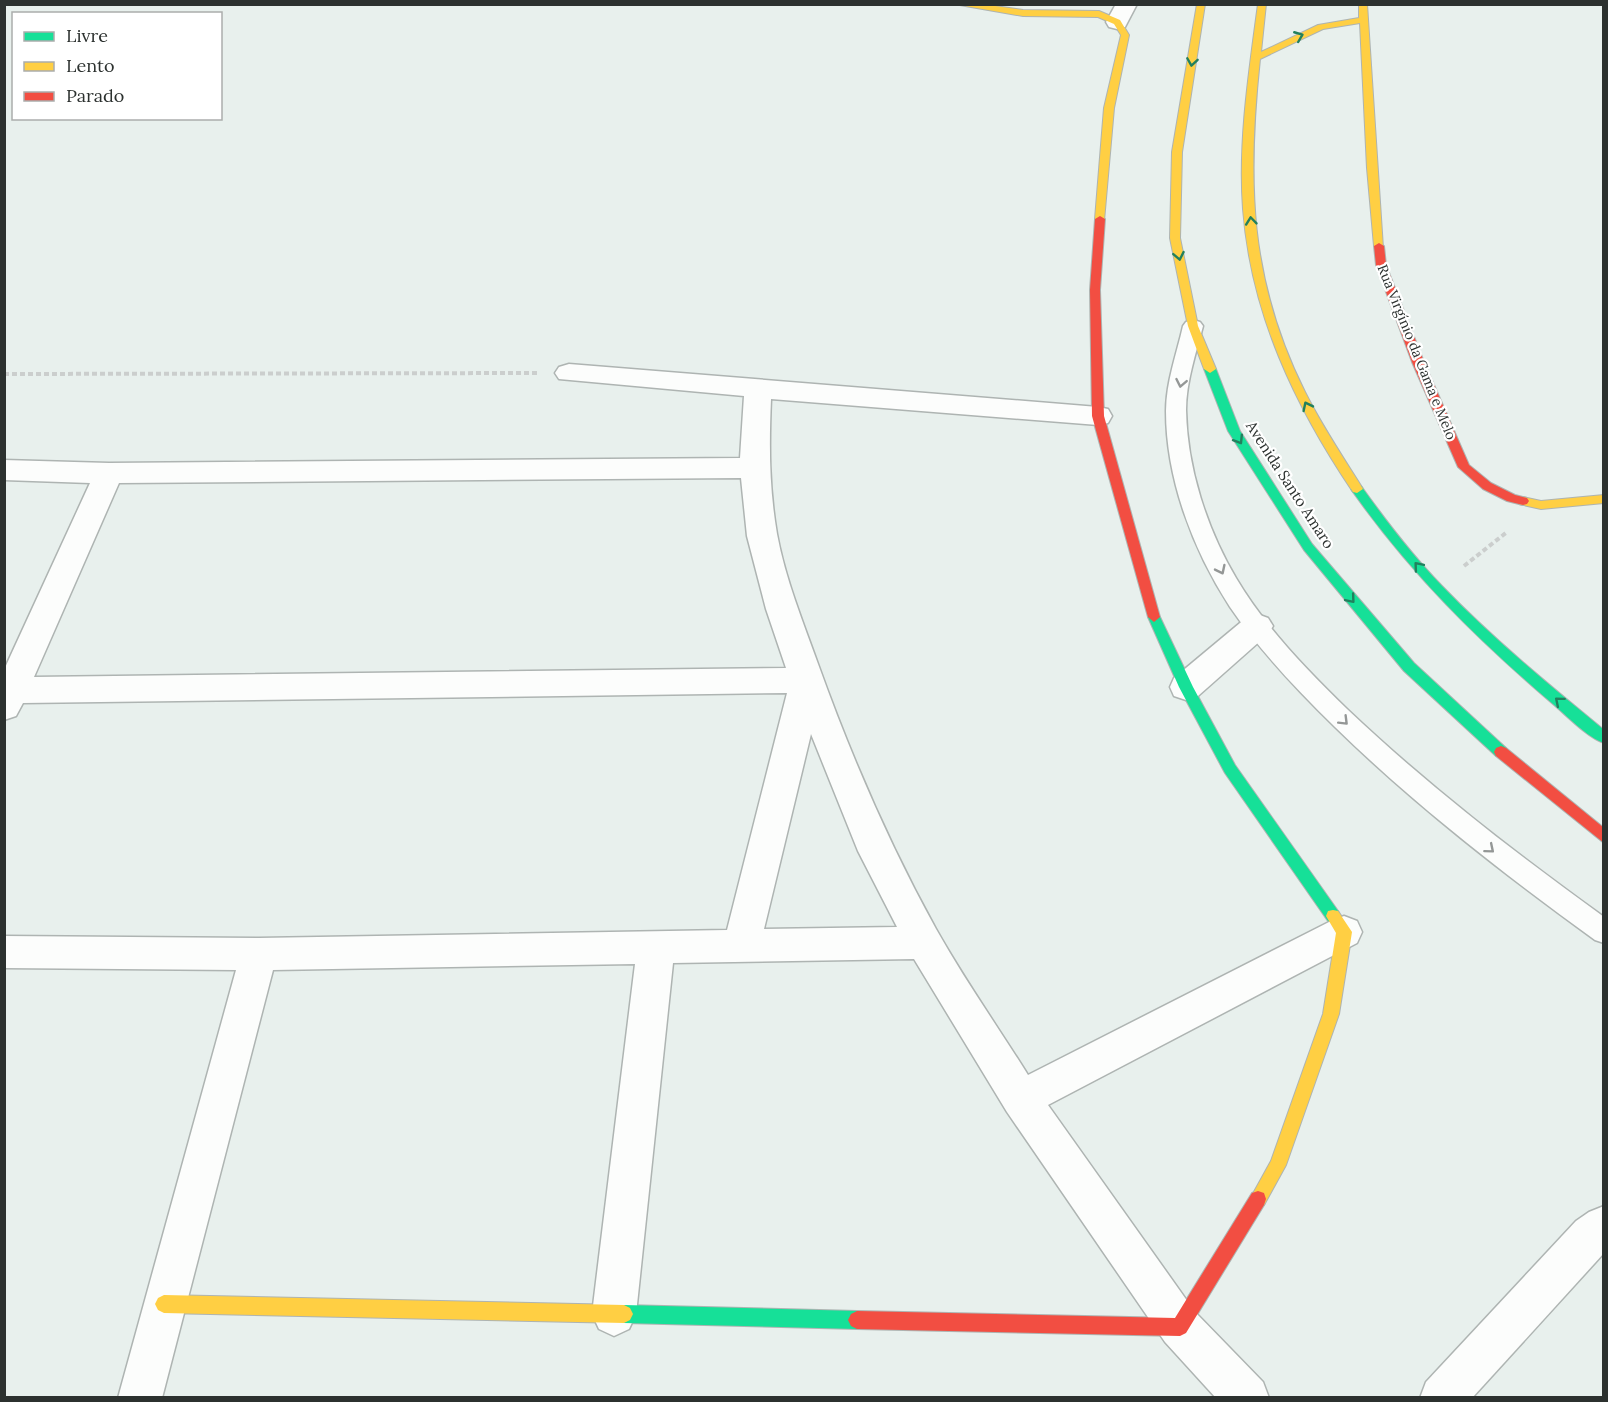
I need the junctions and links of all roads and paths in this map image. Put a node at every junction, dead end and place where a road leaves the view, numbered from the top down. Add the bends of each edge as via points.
1 (958, 4) edge
2 (1262, 4) edge
3 (1363, 4) edge
4 (1201, 5) edge
5 (1328, 9) dead end
6 (1122, 13) edge
7 (1344, 20) junction
8 (1362, 20) junction
9 (1255, 58) junction
10 (1193, 326) junction
11 (570, 373) joint
12 (4, 374) edge
13 (758, 388) junction
14 (1098, 416) junction
15 (754, 468) junction
16 (4, 470) edge
17 (109, 473) junction
18 (1604, 499) edge
19 (1541, 505) junction
20 (1436, 588) junction
21 (1257, 626) junction
22 (807, 680) junction
23 (1186, 687) junction
24 (8, 699) edge
25 (1604, 738) edge
26 (1604, 837) edge
27 (1344, 932) junction
28 (1604, 932) edge
29 (924, 944) junction
30 (742, 946) junction
31 (656, 948) junction
32 (4, 951) edge
33 (259, 954) junction
34 (1021, 1099) junction
35 (1604, 1226) edge
36 (164, 1304) junction
37 (614, 1314) junction
38 (1180, 1327) junction
39 (140, 1398) edge
40 (1247, 1398) edge
41 (1442, 1398) edge

1 - 6 main road via 1023,13
2 - 9 main road
3 - 8 main road, Rua Virgínio da Gama e Melo
4 -> 10 main road, Avenida Santo Amaro via 1177,152 1175,238
5 - 7 main road
6 - 14 main road via 1125,35 1109,108 1095,290
7 - 8 main road
9 -> 7 main road via 1289,40
8 - 19 main road, Rua Virgínio da Gama e Melo via 1381,265 1464,467 1487,486 1511,498
20 -> 9 main road via 1385,527 1321,435 1278,346 1257,274 1250,220 1246,155
10 -> 21 lane via 1176,408 1182,461 1198,523 1227,583
10 -> 26 main road, Avenida Santo Amaro via 1234,431 1308,548 1409,667 1507,757
11 - 12 path
11 - 13 street
13 - 14 street
13 - 15 street
14 - 23 main road via 1150,609
15 - 17 street
15 - 22 street via 762,536
16 - 17 street
17 - 24 street
18 - 19 main road, Rua Virgínio da Gama e Melo
19 - 20 path
25 -> 20 main road via 1525,673
21 - 23 street
21 -> 28 lane via 1302,679 1377,754 1501,858
22 - 24 street
22 - 29 street via 876,850
22 - 30 street
23 - 27 main road via 1230,769
27 - 34 street
27 - 38 main road via 1331,1014 1278,1166
29 - 30 street
29 - 34 street
30 - 31 street
31 - 33 street
31 - 37 street
32 - 33 street
33 - 36 street
34 - 38 street
35 - 41 street
36 - 37 main road
36 - 39 street
37 - 38 main road
38 - 40 street

